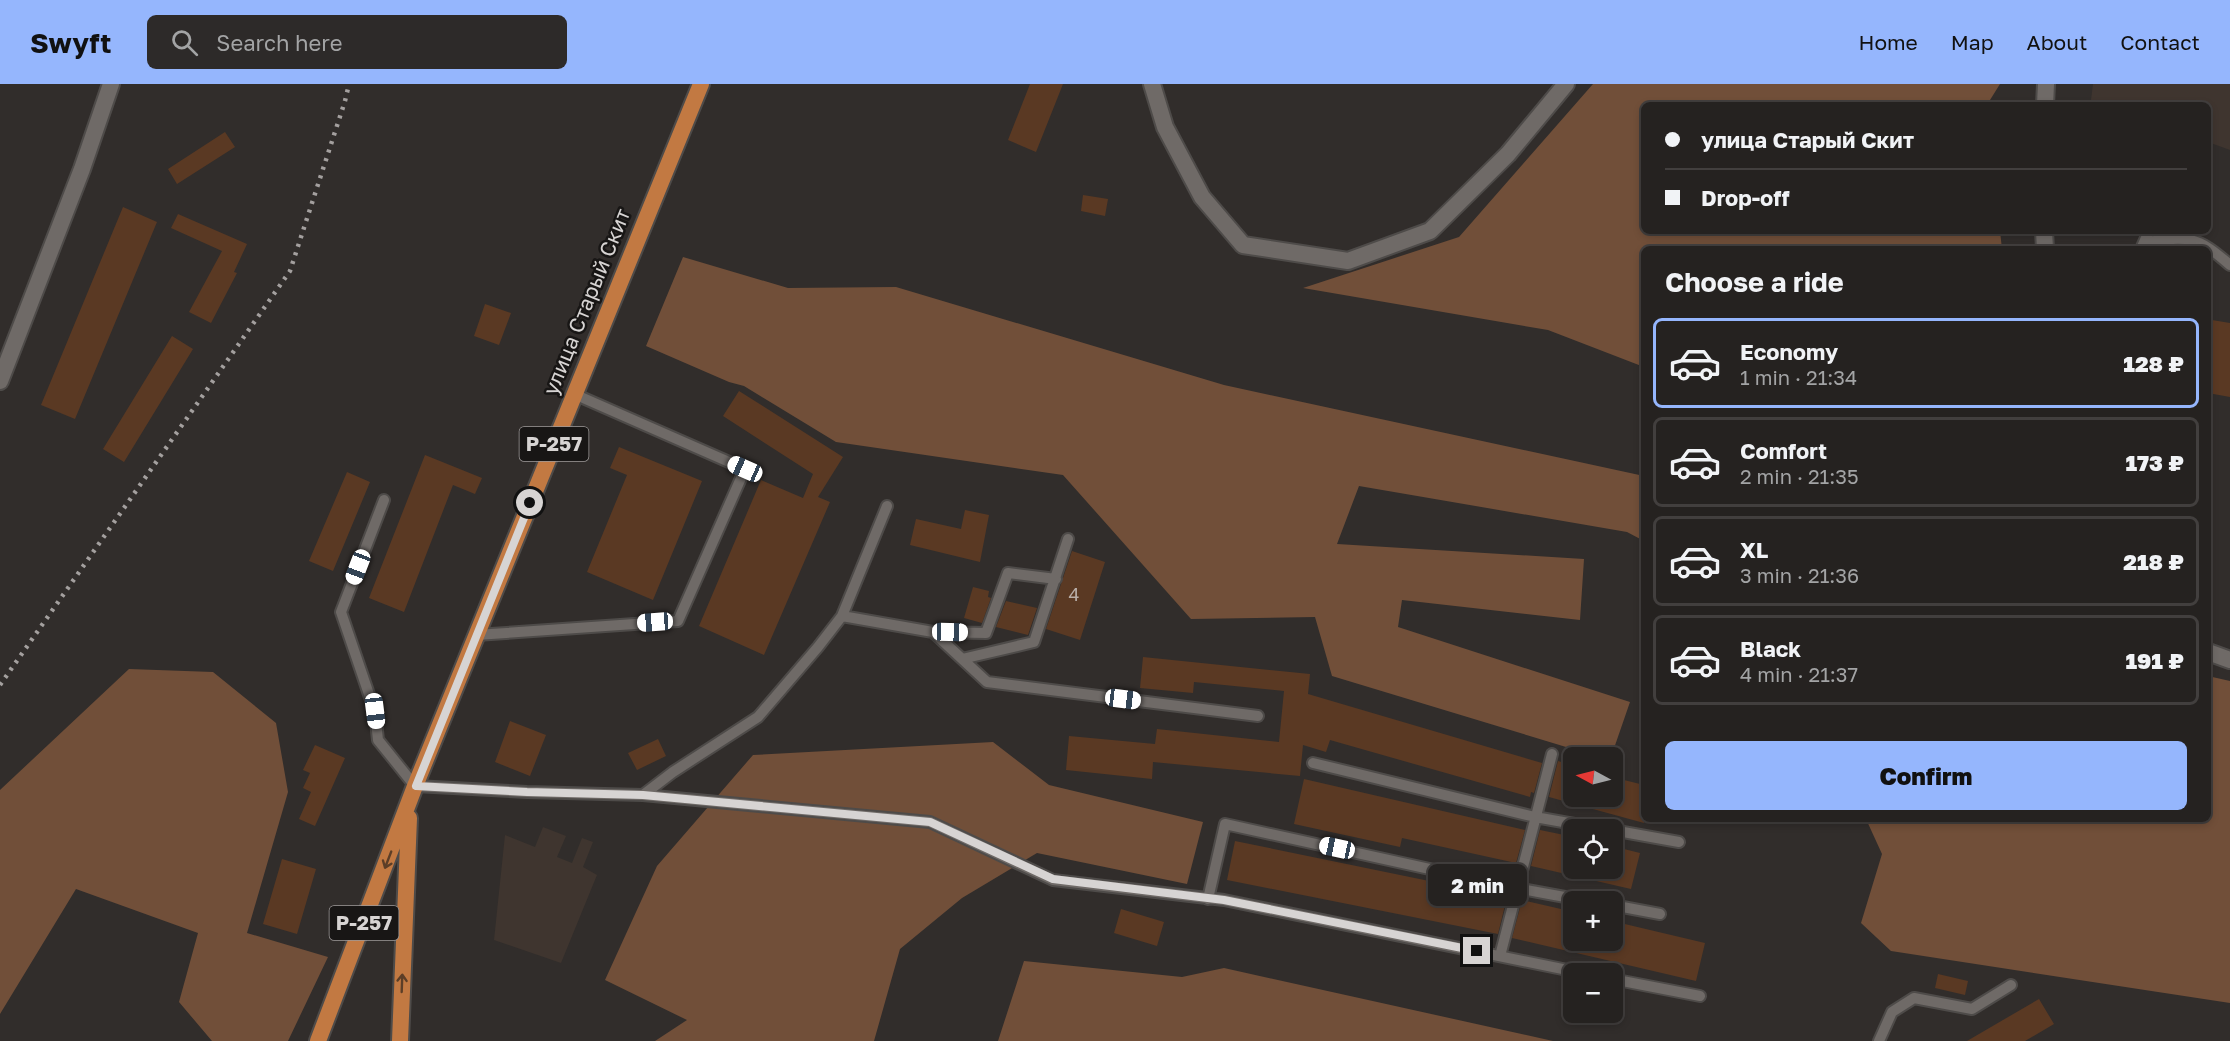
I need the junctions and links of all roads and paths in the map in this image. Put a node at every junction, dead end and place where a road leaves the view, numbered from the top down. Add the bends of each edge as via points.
1 (111, 84) edge
2 (701, 84) edge
3 (1152, 84) edge
4 (1566, 84) edge
5 (2046, 84) edge
6 (2045, 102) edge
7 (2146, 241) edge
8 (2207, 246) edge
9 (2211, 249) edge
10 (2230, 265) edge
11 (0, 381) edge
12 (574, 394) junction
13 (384, 500) dead end
14 (886, 506) dead end
15 (1068, 539) dead end
16 (1056, 579) junction
17 (842, 616) junction
18 (933, 632) junction
19 (476, 635) junction
20 (2211, 653) edge
21 (962, 659) junction
22 (2230, 660) edge
23 (1258, 716) dead end
24 (1552, 754) dead end
25 (1313, 763) dead end
26 (416, 786) junction
27 (643, 795) junction
28 (410, 806) junction
29 (1535, 817) junction
30 (1563, 822) edge
31 (1623, 832) edge
32 (1680, 842) dead end
33 (1516, 888) junction
34 (1563, 897) edge
35 (1209, 899) junction
36 (1623, 907) edge
37 (1660, 914) dead end
38 (1500, 956) junction
39 (1563, 969) edge
40 (1623, 981) edge
41 (2011, 985) dead end
42 (1700, 996) dead end
43 (318, 1041) edge
44 (400, 1041) edge
45 (1880, 1041) edge

1 - 11 street
2 - 12 highway, улица Старый Скит / Р-257
3 - 4 street via 1166,128 1202,197 1243,245 1348,261 1430,231 1508,154
5 - 6 street
7 - 8 lane via 2192,239
9 - 10 lane
12 - 19 highway, улица Старый Скит / Р-257
12 - 19 lane via 745,469 678,621
13 - 26 lane via 341,612 375,711 378,740
14 - 17 lane
15 - 16 lane
16 - 18 lane via 1008,573 986,633
16 - 21 lane via 1034,642
17 - 18 lane
17 - 27 lane via 758,717
18 - 21 lane
19 - 26 highway, улица Старый Скит / Р-257
20 - 22 street
21 - 23 lane via 987,682
24 - 29 lane
25 - 29 lane
26 - 27 lane
26 - 28 highway, улица Старый Скит / Р-257
27 - 35 lane via 930,822 1053,879
28 -> 43 highway, Р-257
44 -> 28 highway, Р-257
29 - 30 lane
29 - 33 lane
31 - 32 lane
33 - 34 lane
33 - 35 lane via 1226,824
33 - 38 lane
35 - 38 lane
36 - 37 lane
38 - 39 lane
40 - 42 lane
41 - 45 lane via 1972,1009 1914,998 1892,1012

